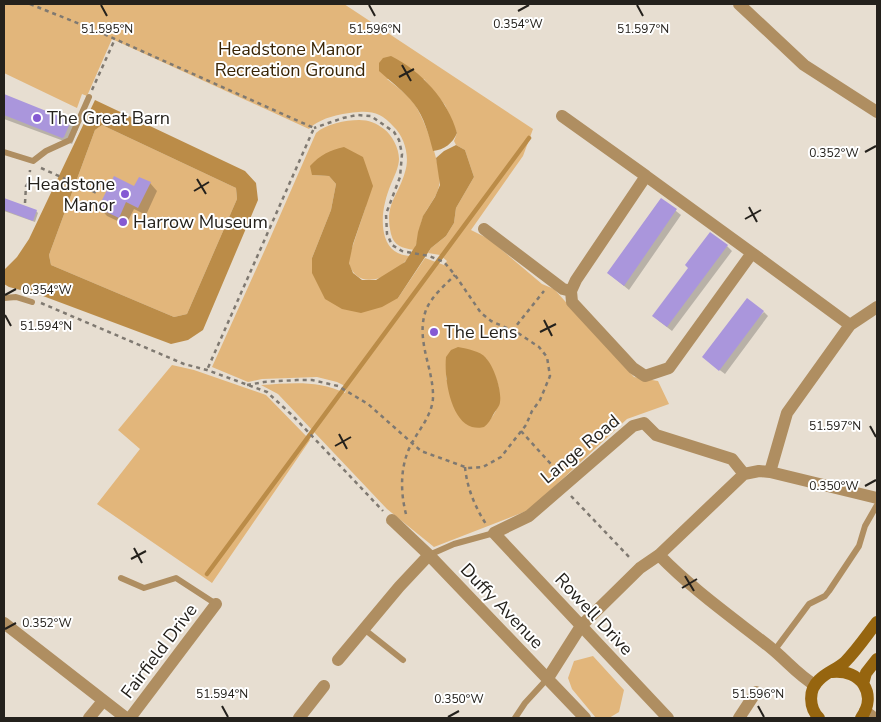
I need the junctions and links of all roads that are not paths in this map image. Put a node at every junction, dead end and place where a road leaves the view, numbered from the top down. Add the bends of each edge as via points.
1 (740, 4) edge
2 (89, 97) road end
3 (877, 112) edge
4 (562, 116) dead end
5 (4, 152) edge
6 (646, 176) junction
7 (484, 229) dead end
8 (752, 253) junction
9 (571, 291) junction
10 (4, 298) edge
11 (32, 302) road end
12 (877, 307) edge
13 (850, 325) junction
14 (770, 472) junction
15 (744, 474) junction
16 (877, 498) edge
17 (877, 505) edge
18 (392, 520) road end
19 (491, 530) junction
20 (429, 555) junction
21 (659, 555) junction
22 (121, 578) dead end
23 (216, 604) joint
24 (877, 622) edge
25 (4, 623) edge
26 (581, 626) junction
27 (364, 629) junction
28 (774, 651) junction
29 (338, 660) dead end
30 (403, 660) dead end
31 (877, 660) edge
32 (832, 672) junction
33 (548, 678) junction
34 (863, 684) junction
35 (815, 685) junction
36 (324, 686) dead end
37 (756, 692) dead end
38 (104, 701) junction
39 (867, 716) edge
40 (817, 717) edge
41 (89, 718) edge
42 (128, 718) edge
43 (299, 718) edge
44 (515, 718) edge
45 (585, 718) edge
46 (668, 718) edge
47 (739, 718) edge

1 - 3 street via 804,66
2 - 5 lane via 70,140 33,161
4 - 6 street
6 - 8 street
6 - 9 street
7 - 9 street via 562,289
8 - 9 street via 669,368 645,376 632,368 572,302
8 - 13 street
10 - 11 lane via 16,297
12 - 13 street
13 - 14 street via 787,413
14 - 15 street
14 - 16 street
15 - 19 street, Lange Road via 732,459 656,435 644,424 633,426 529,516
15 - 21 street
17 - 28 lane via 865,526 859,546 829,591 809,604
18 - 20 street, Duffy Avenue
19 - 20 lane
19 - 26 street, Rowell Drive
20 - 27 street
20 - 33 street, Duffy Avenue
21 - 26 street via 640,568
21 - 28 street via 675,572
22 - 23 lane via 144,588 176,578
23 - 42 street, Fairfield Drive
24 - 32 street
25 - 38 street
26 - 33 street
26 - 46 street, Rowell Drive
27 - 29 street
27 - 30 lane
28 - 35 street
31 - 34 street via 866,673
32 - 34 street via 851,673
32 - 35 street
33 - 44 lane
33 - 45 street, Duffy Avenue
34 - 39 street via 868,699
35 - 40 street via 811,699
36 - 43 street
37 - 47 street
38 - 41 street
38 - 42 street

